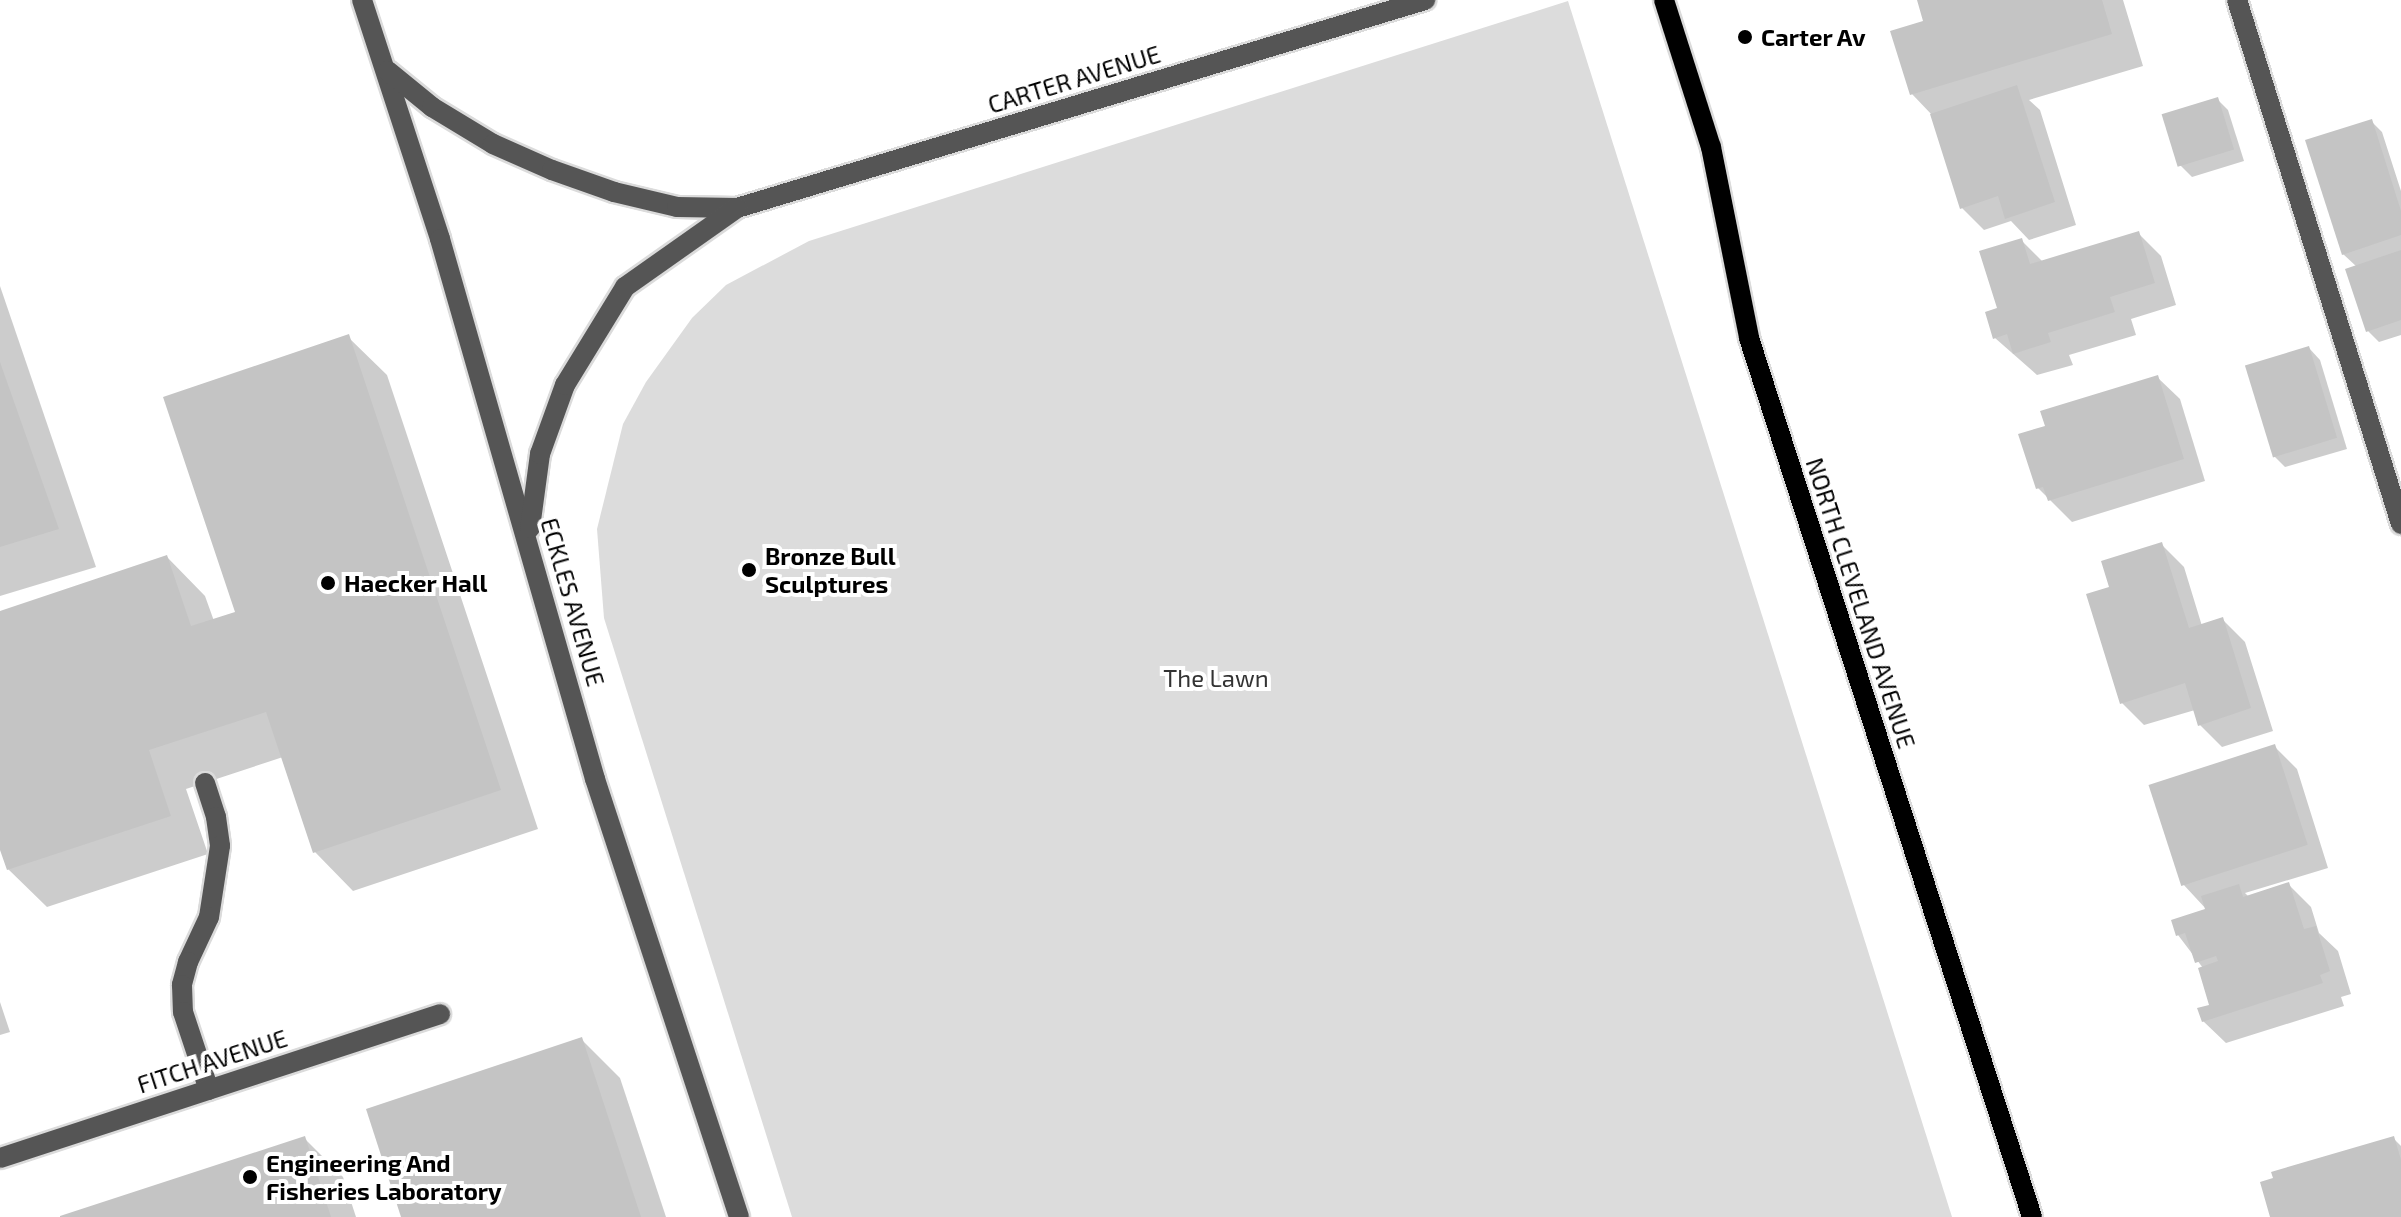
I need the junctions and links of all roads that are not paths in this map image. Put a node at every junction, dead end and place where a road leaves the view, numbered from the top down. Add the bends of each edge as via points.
1 (362, 0) edge
2 (1425, 0) edge
3 (1664, 0) edge
4 (2237, 0) edge
5 (388, 71) junction
6 (737, 208) junction
7 (2401, 524) edge
8 (528, 537) junction
9 (205, 783) dead end
10 (440, 1014) dead end
11 (209, 1090) junction
12 (0, 1158) edge
13 (739, 1217) edge
14 (2032, 1217) edge

1 - 5 street, ECKLES AVENUE
2 - 6 street, CARTER AVENUE
3 - 14 main road, NORTH CLEVELAND AVENUE via 1711,147 1749,338
4 - 7 street
5 - 6 street, CARTER AVENUE via 432,107 493,144 552,170 677,207
5 - 8 street, ECKLES AVENUE
6 - 8 street, CARTER AVENUE via 625,287 565,385 540,454
8 - 13 street, ECKLES AVENUE via 595,779
9 - 11 street via 220,846 209,917 182,985 183,1012
10 - 11 street, FITCH AVENUE
11 - 12 street, FITCH AVENUE

